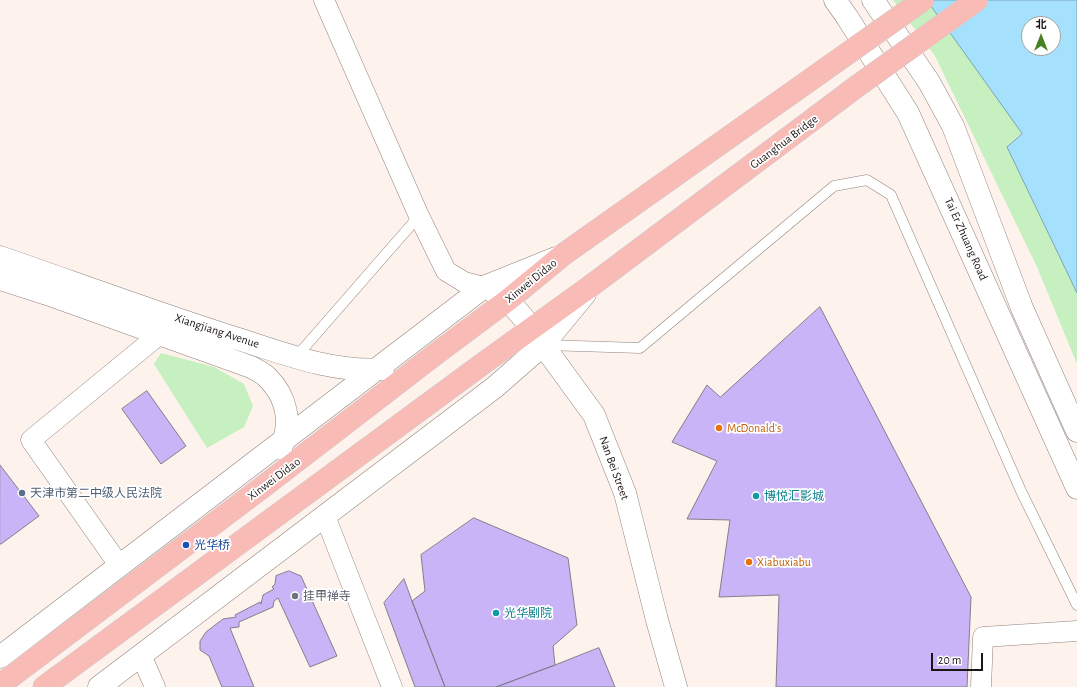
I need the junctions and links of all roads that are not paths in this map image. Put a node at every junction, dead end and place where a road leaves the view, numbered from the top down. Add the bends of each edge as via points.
1 (324, 0) edge
2 (834, 0) edge
3 (873, 0) edge
4 (923, 0) edge
5 (977, 0) edge
6 (419, 216) junction
7 (564, 254) junction
8 (0, 257) edge
9 (0, 279) edge
10 (484, 287) junction
11 (508, 300) junction
12 (160, 334) junction
13 (538, 336) junction
14 (437, 353) junction
15 (296, 357) junction
16 (377, 369) junction
17 (1077, 431) edge
18 (284, 441) junction
19 (264, 486) junction
20 (1077, 488) edge
21 (325, 516) junction
22 (119, 565) junction
23 (80, 596) junction
24 (1077, 605) edge
25 (1077, 631) edge
26 (141, 655) junction
27 (0, 657) edge
28 (32, 660) junction
29 (0, 685) edge
30 (44, 687) edge
31 (99, 687) edge
32 (155, 687) edge
33 (392, 687) edge
34 (676, 687) edge
35 (981, 687) edge

1 - 6 street
2 - 20 street, Tai Er Zhuang Road via 908,113
3 - 17 street via 929,82 953,126 1022,308
4 - 7 highway, bridge
5 - 13 highway, Guanghua Bridge, bridge via 856,87 592,285
6 - 10 street via 446,271 464,282
6 - 15 lane
7 - 10 street, Xinwei Didao
7 - 11 highway, Xinwei Didao
8 - 15 street, Xiangjiang Avenue
9 - 12 street, Xiangjiang Avenue
10 - 11 street, Nan Bei Street
10 - 16 street, Xinwei Didao
11 - 13 street, Nan Bei Street
11 - 14 highway, Xinwei Didao
12 - 18 street, Xiangjiang Avenue via 251,367 266,376 278,389 285,402 287,415
12 - 22 street via 31,440
13 - 21 street via 495,387
13 - 24 lane via 640,348 834,186 867,180 891,195 1021,491
13 - 30 highway
13 - 34 street, Nan Bei Street via 594,415 617,472 625,493
14 - 16 street, Xiangjiang Avenue via 417,363
14 - 19 highway, Xinwei Didao
15 - 16 street, Xiangjiang Avenue via 324,365
16 - 18 street, Xinwei Didao
18 - 19 street, Xiangjiang Avenue
18 - 22 street, Xinwei Didao
19 - 28 highway, Xinwei Didao
21 - 26 street
21 - 33 street
22 - 23 street, Xinwei Didao
23 - 27 street, Xinwei Didao
23 - 28 street
25 - 35 street via 983,637
26 - 31 street
26 - 32 street
28 - 29 highway, Xinwei Didao

